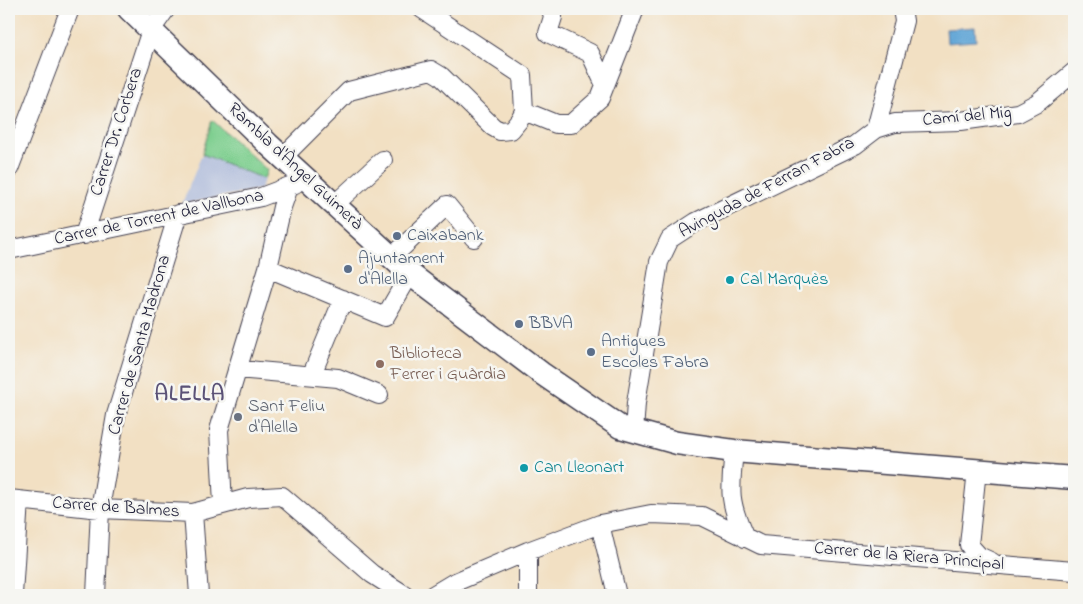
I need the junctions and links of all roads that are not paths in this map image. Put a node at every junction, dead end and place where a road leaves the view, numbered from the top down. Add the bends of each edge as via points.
1 (70, 9) edge
2 (129, 9) edge
3 (166, 9) edge
4 (422, 9) edge
5 (551, 9) edge
6 (636, 9) edge
7 (902, 9) edge
8 (151, 30) junction
9 (1074, 72) edge
10 (605, 85) junction
11 (524, 111) junction
12 (876, 129) junction
13 (283, 157) junction
14 (383, 160) dead end
15 (9, 169) edge
16 (298, 182) junction
17 (335, 204) junction
18 (178, 214) junction
19 (84, 235) junction
20 (474, 238) dead end
21 (9, 250) edge
22 (392, 257) junction
23 (268, 268) junction
24 (410, 274) junction
25 (343, 299) junction
26 (236, 372) junction
27 (312, 374) junction
28 (379, 395) dead end
29 (634, 432) junction
30 (734, 451) junction
31 (977, 470) junction
32 (1074, 478) edge
33 (730, 494) junction
34 (14, 499) edge
35 (223, 504) junction
36 (100, 509) junction
37 (193, 512) junction
38 (702, 516) junction
39 (600, 524) junction
40 (745, 538) junction
41 (970, 545) junction
42 (528, 551) junction
43 (937, 558) junction
44 (1000, 564) junction
45 (1074, 572) edge
46 (14, 595) edge
47 (96, 595) edge
48 (199, 595) edge
49 (405, 595) edge
50 (432, 595) edge
51 (528, 595) edge
52 (617, 595) edge

1 - 15 street
2 - 8 main road, Rambla d'Àngel Guimerà
3 - 8 street, Carrer Dr. Corbera
4 - 11 street via 522,75
5 - 10 street via 548,32 590,52
6 - 10 street
7 - 12 street via 904,21
8 - 13 main road, Rambla d'Àngel Guimerà
8 - 19 street, Carrer Dr. Corbera
9 - 12 street, Camí del Mig via 1037,103 1018,113 896,123
10 - 11 street via 600,98 571,124 556,124
11 - 13 street via 511,130 500,131 431,70 350,91
12 - 29 street, Avinguda de Ferran Fabra via 855,145 696,222 670,239 659,262
13 - 16 main road, Rambla d'Àngel Guimerà
14 - 17 street
16 - 17 main road, Rambla d'Àngel Guimerà
16 - 18 street, Carrer de Torrent de Vallbona via 261,197
16 - 23 street via 282,207
17 - 22 main road, Rambla d'Àngel Guimerà
18 - 19 street, Carrer de Torrent de Vallbona
18 - 36 street, Carrer de Santa Madrona via 116,416
19 - 21 street, Carrer de Torrent de Vallbona
20 - 22 street via 447,205
22 - 24 main road, Rambla d'Àngel Guimerà
23 - 25 street
23 - 26 street
24 - 25 street via 385,317
24 - 29 main road, Rambla d'Àngel Guimerà via 564,389 620,427
25 - 27 street
26 - 27 street
26 - 35 street via 219,430
27 - 28 street via 338,378
29 - 30 main road, Rambla d'Àngel Guimerà via 677,443
30 - 31 main road, Rambla d'Àngel Guimerà
30 - 33 street
31 - 32 main road, Rambla d'Àngel Guimerà
31 - 41 street
33 - 38 street via 722,507
33 - 40 street via 735,517
34 - 36 street, Carrer de Balmes
34 - 46 street
35 - 37 street, Carrer de Balmes
35 - 49 street, Carrer de Balmes via 248,498 282,496 372,574
36 - 37 street, Carrer de Balmes
36 - 47 street, Carrer de Santa Madrona
37 - 48 street
38 - 39 street via 651,514
38 - 40 street, Carrer de la Riera Principal
39 - 42 street
39 - 52 street
40 - 43 street, Carrer de la Riera Principal via 761,545
41 - 43 street
41 - 44 street via 979,556
42 - 50 street
42 - 51 street
43 - 44 street, Carrer de la Riera Principal
44 - 45 street, Carrer de la Riera Principal

